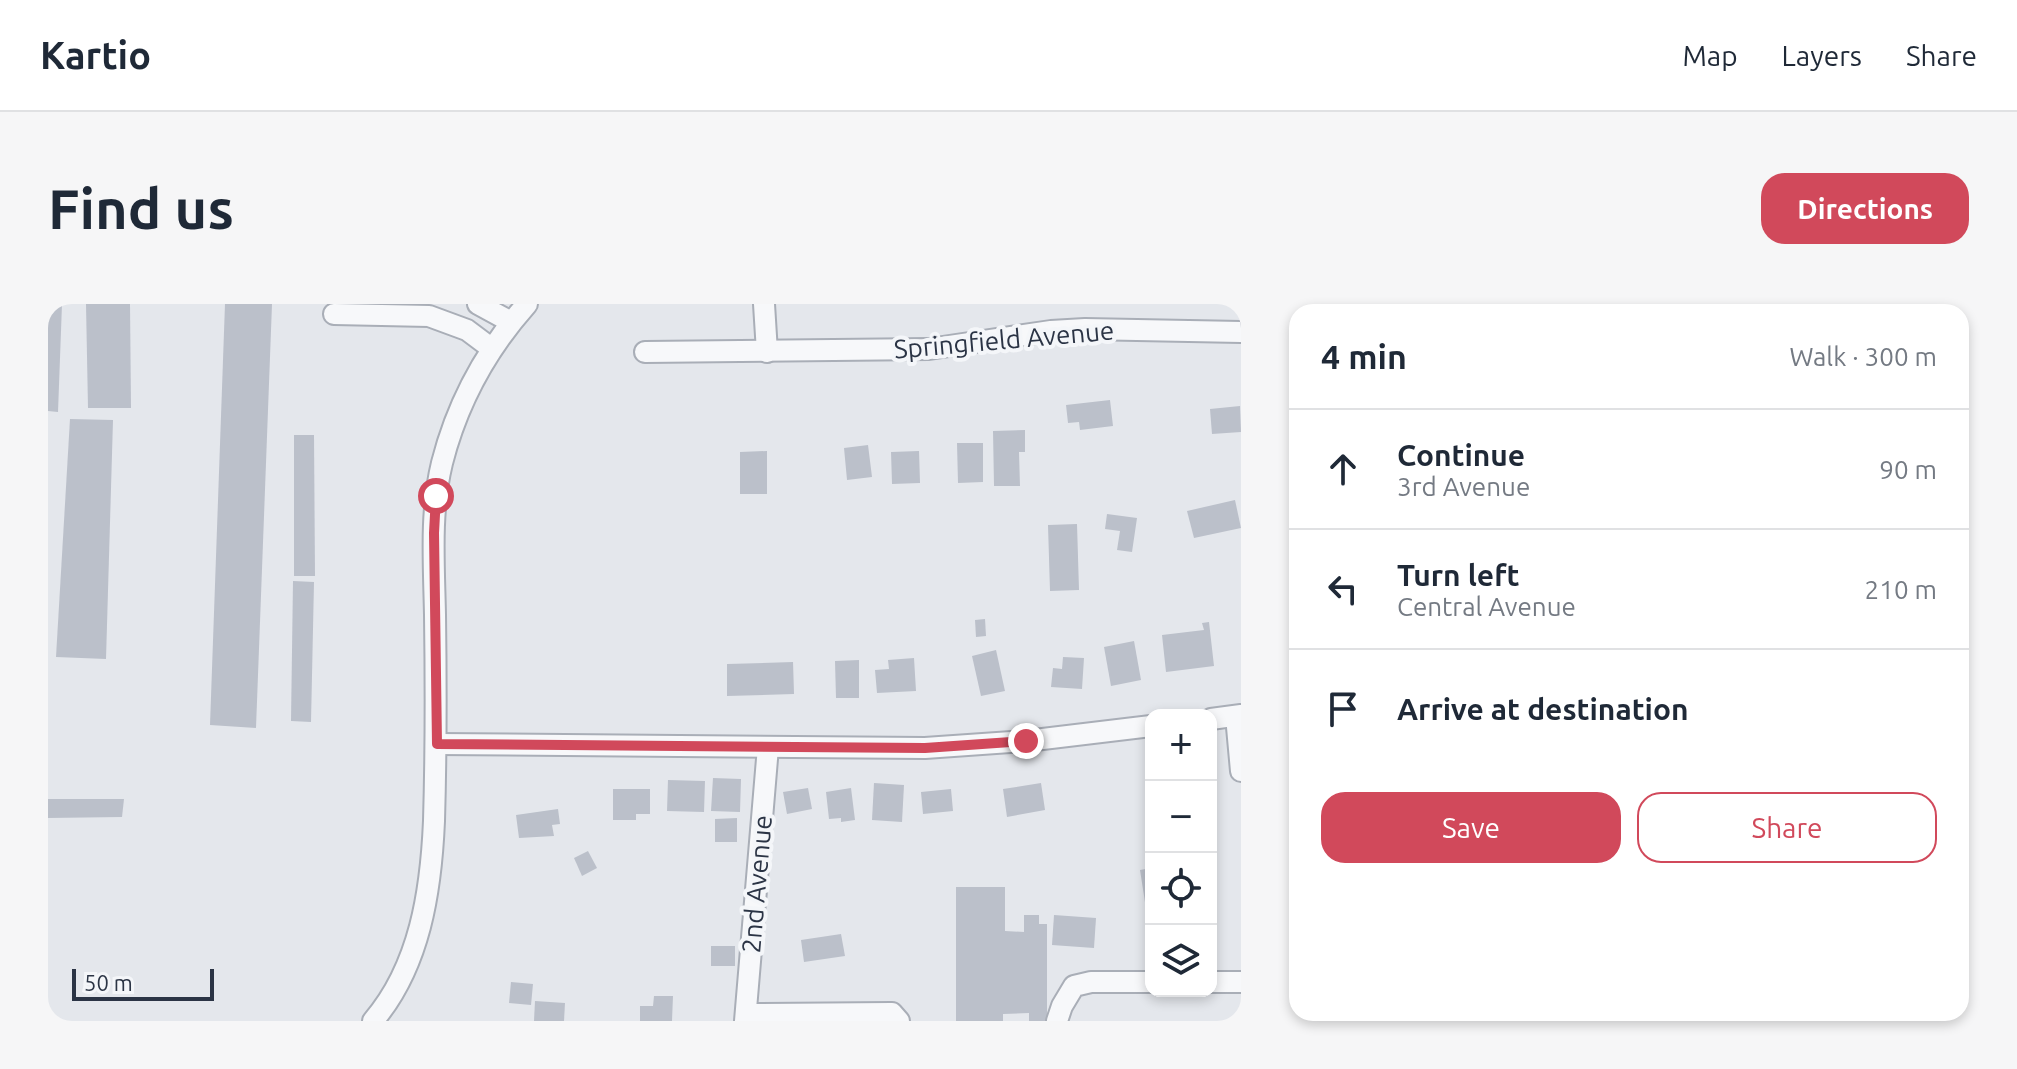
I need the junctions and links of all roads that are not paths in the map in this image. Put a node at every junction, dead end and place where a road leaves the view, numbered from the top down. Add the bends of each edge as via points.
1 (478, 304) edge
2 (527, 304) edge
3 (764, 304) edge
4 (334, 314) dead end
5 (511, 322) junction
6 (1241, 332) edge
7 (491, 348) junction
8 (645, 352) dead end
9 (767, 352) junction
10 (1238, 716) edge
11 (1217, 718) edge
12 (1145, 727) edge
13 (437, 744) junction
14 (768, 747) junction
15 (1241, 771) edge
16 (1145, 982) edge
17 (1217, 982) edge
18 (1241, 982) edge
19 (745, 1017) edge
20 (373, 1021) edge
21 (899, 1021) edge
22 (1057, 1021) edge

1 - 5 street
2 - 5 street
3 - 9 street
4 - 7 street via 429,316 467,330
5 - 7 street
6 - 9 street, Springfield Avenue via 1085,329 929,349
7 - 13 street via 454,427 436,496
8 - 9 street, Springfield Avenue
10 - 11 street
10 - 15 street
12 - 14 street via 925,748
13 - 14 street
13 - 20 street via 425,907 396,988
14 - 19 street, 2nd Avenue
16 - 22 street via 1074,986
17 - 18 street
19 - 21 street via 892,1013

